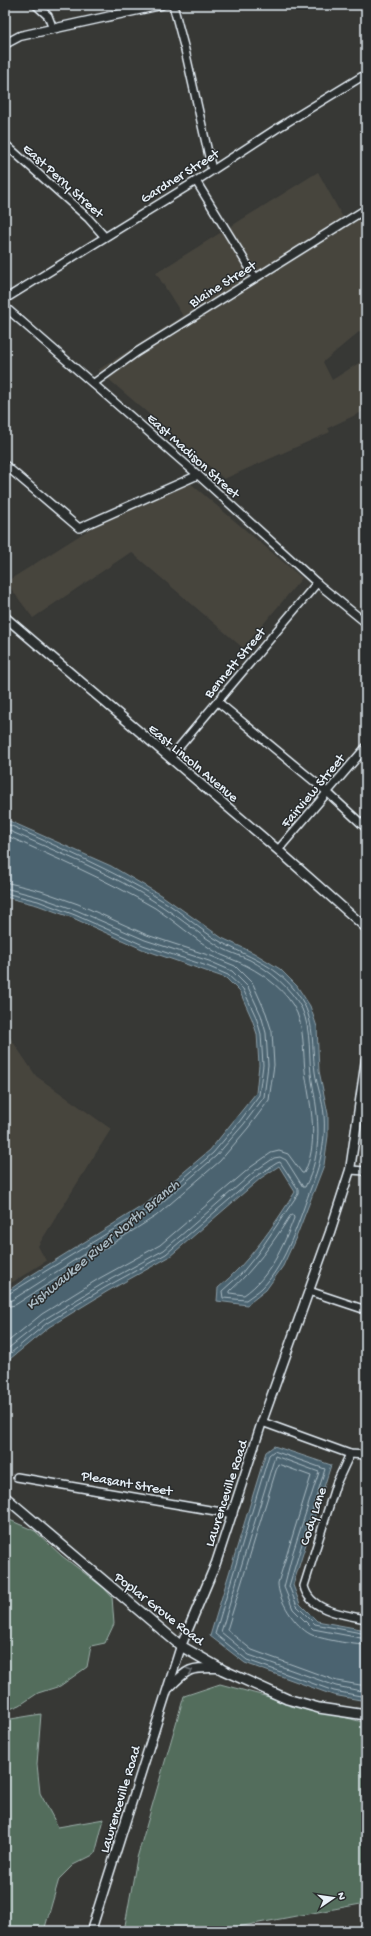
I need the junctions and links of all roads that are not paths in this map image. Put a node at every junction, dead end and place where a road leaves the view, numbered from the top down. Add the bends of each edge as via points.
1 (36, 5) edge
2 (161, 5) edge
3 (173, 5) edge
4 (127, 9) edge
5 (53, 29) junction
6 (5, 44) edge
7 (366, 74) edge
8 (5, 144) edge
9 (212, 170) junction
10 (196, 181) junction
11 (366, 210) edge
12 (104, 236) junction
13 (255, 277) junction
14 (5, 299) edge
15 (5, 307) edge
16 (94, 383) junction
17 (5, 465) edge
18 (198, 476) junction
19 (317, 583) junction
20 (5, 617) edge
21 (366, 623) edge
22 (218, 702) junction
23 (366, 747) edge
24 (170, 758) junction
25 (327, 792) junction
26 (366, 828) edge
27 (278, 850) junction
28 (366, 928) edge
29 (366, 1058) edge
30 (350, 1170) junction
31 (366, 1171) edge
32 (309, 1291) junction
33 (366, 1310) edge
34 (262, 1422) junction
35 (350, 1454) junction
36 (366, 1455) edge
37 (17, 1477) dead end
38 (5, 1497) edge
39 (233, 1514) junction
40 (366, 1619) edge
41 (181, 1646) junction
42 (220, 1668) junction
43 (167, 1690) junction
44 (366, 1715) edge
45 (91, 1931) edge

1 - 5 street via 48,16
2 - 4 street
3 - 9 street
4 - 5 street
5 - 6 street via 20,36
7 - 9 street, Gardner Street
8 - 12 street, East Perry Street via 88,218
9 - 10 street, Gardner Street
10 - 12 street, Gardner Street
10 - 13 street
11 - 13 street, Blaine Street
12 - 14 street, Gardner Street
13 - 16 street, Blaine Street via 137,352
15 - 16 street, East Madison Street
16 - 18 street, East Madison Street
17 - 18 street via 79,528
18 - 19 street, East Madison Street
19 - 21 street, East Madison Street
19 - 22 street, Bennett Street
20 - 24 street, East Lincoln Avenue
22 - 24 street, Bennett Street
22 - 25 street
23 - 25 street, Fairview Street
24 - 27 street, East Lincoln Avenue
25 - 26 street
25 - 27 street, Fairview Street
27 - 28 street, East Lincoln Avenue
29 - 30 street, Lawrenceville Road
30 - 31 street
30 - 32 street, Lawrenceville Road
32 - 33 street
32 - 34 street, Lawrenceville Road
34 - 35 street
34 - 39 street, Lawrenceville Road
35 - 36 street
35 - 40 street, Cody Lane via 336,1484 304,1581 304,1589 307,1597 320,1607
37 - 39 street, Pleasant Street
38 - 41 main road, Poplar Grove Road
39 - 41 street, Lawrenceville Road via 216,1563
41 - 42 main road, Poplar Grove Road
41 - 43 street, Lawrenceville Road
43 -> 42 street via 185,1672 196,1668
42 - 44 main road, Poplar Grove Road via 287,1699 319,1708
43 - 45 street, Lawrenceville Road

